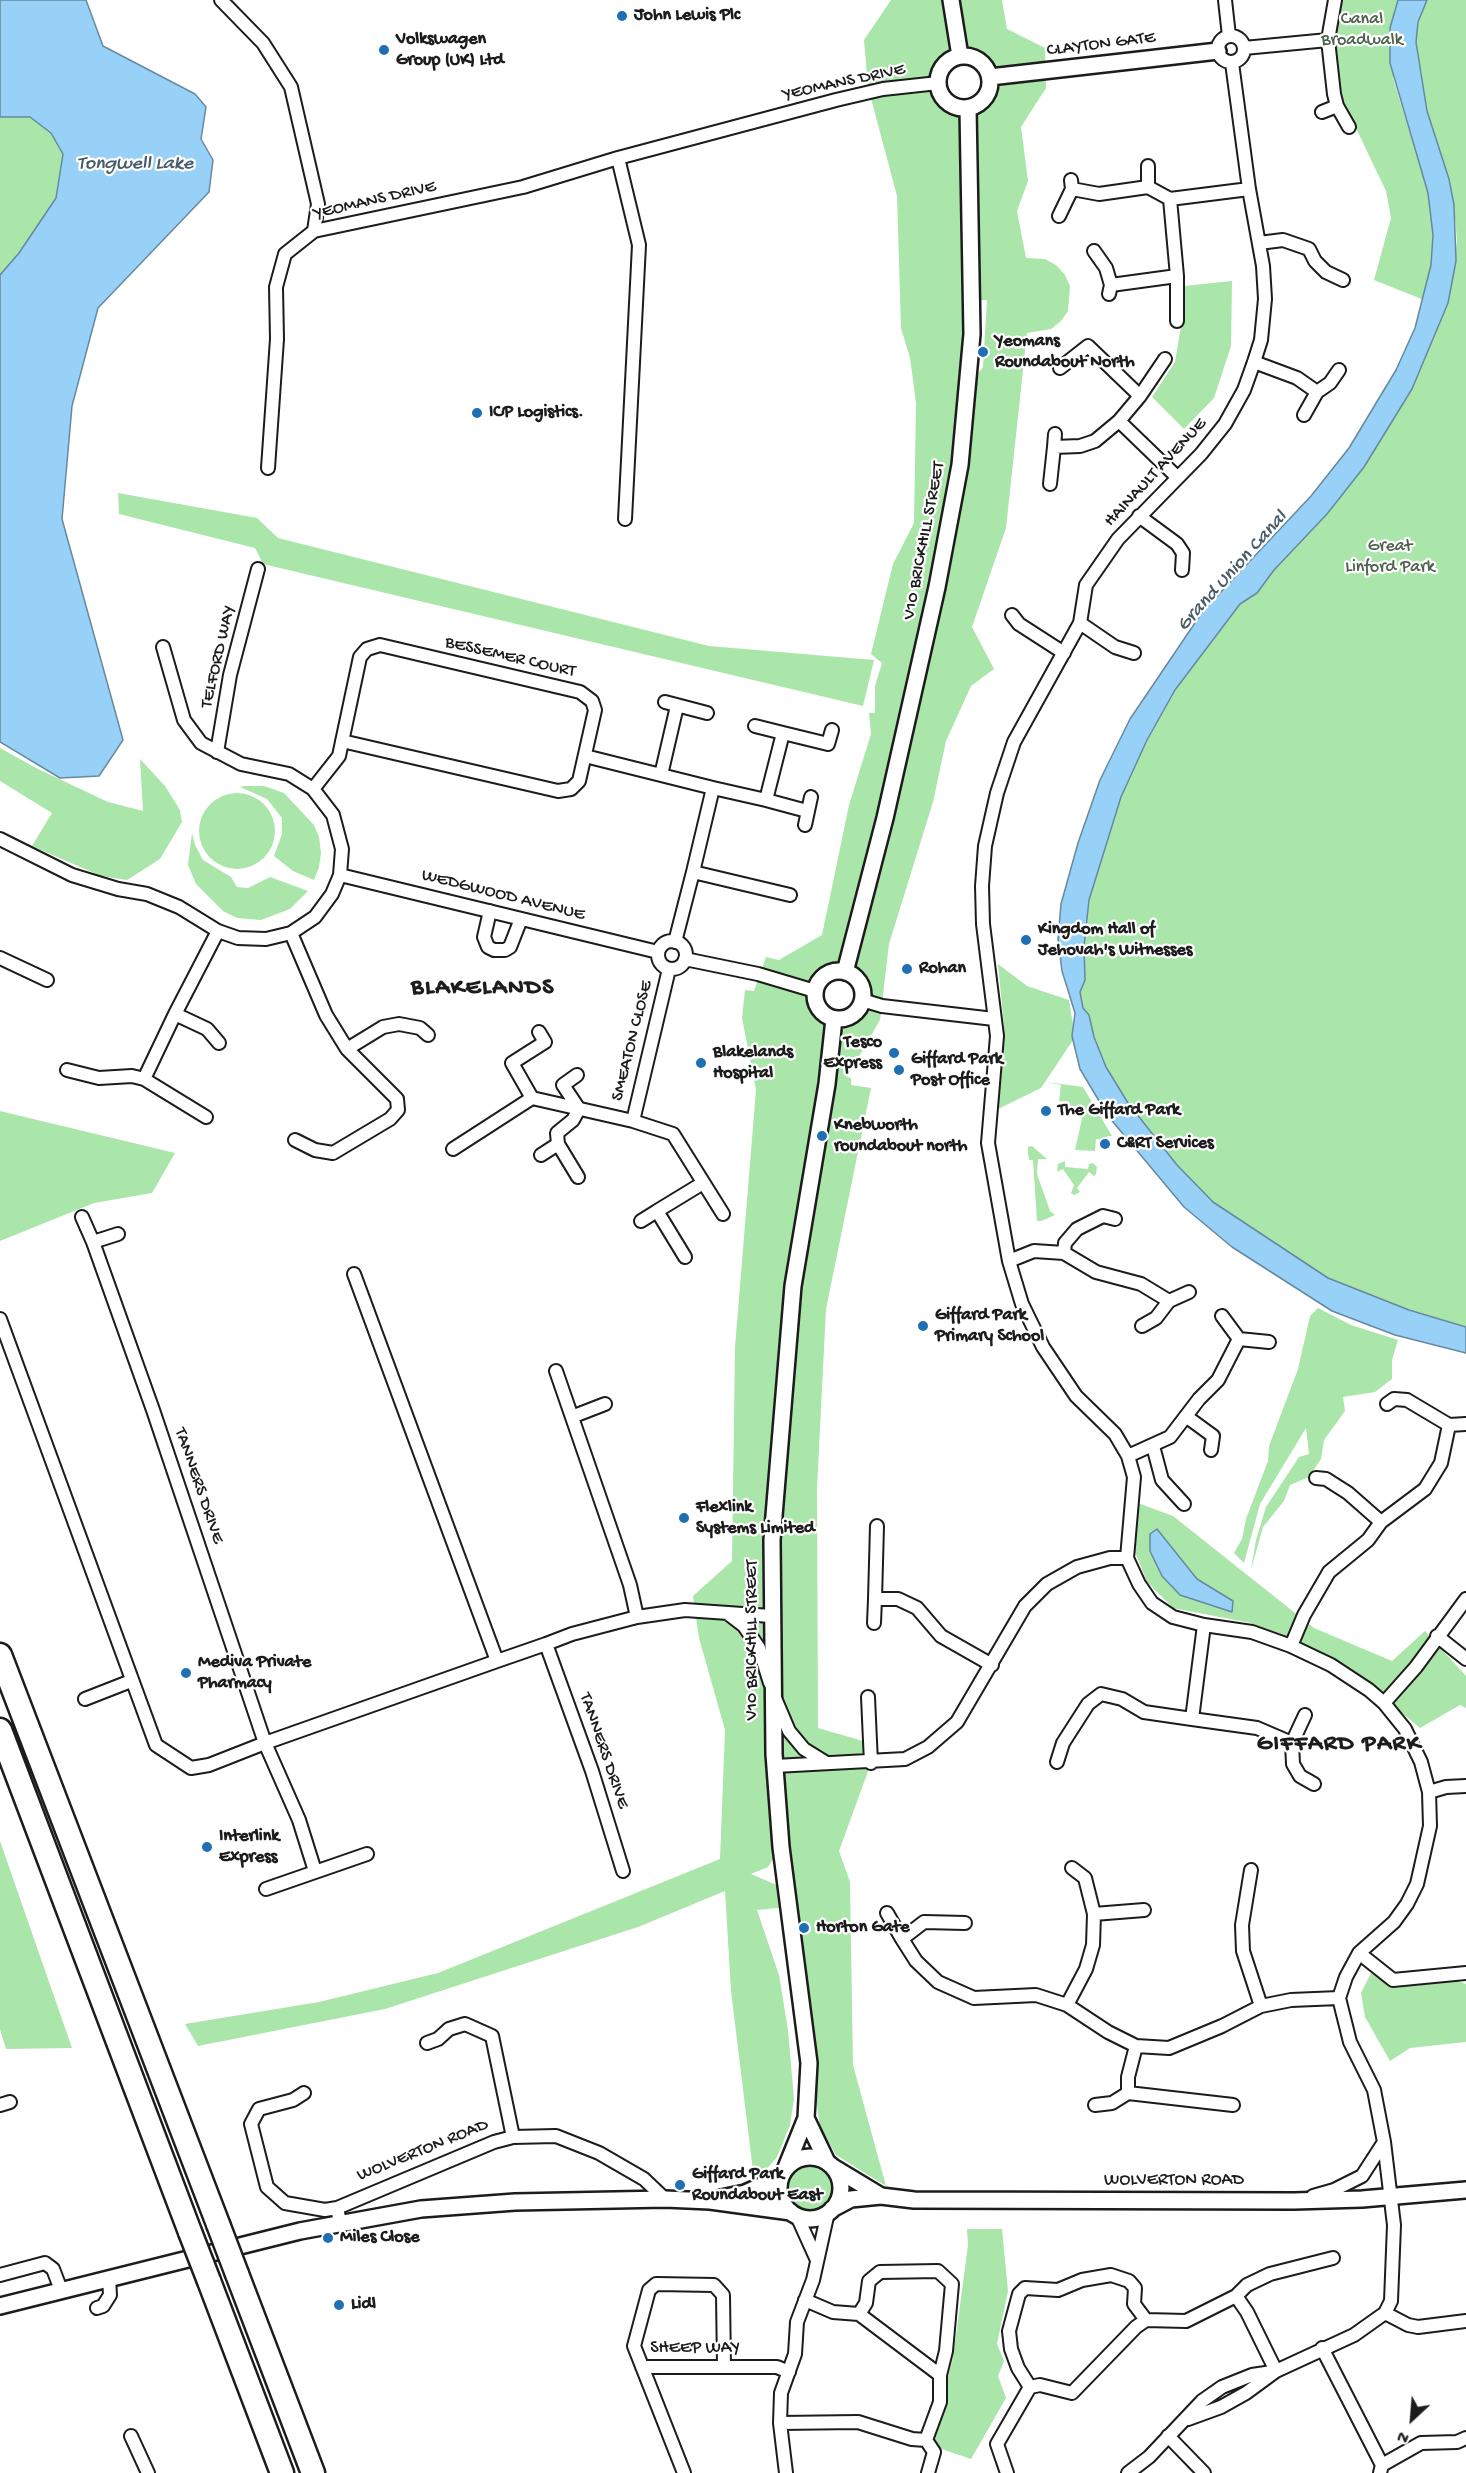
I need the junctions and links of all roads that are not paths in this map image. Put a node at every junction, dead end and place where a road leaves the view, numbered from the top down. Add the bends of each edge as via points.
1 (221, 0) edge
2 (951, 0) edge
3 (1225, 0) edge
4 (1334, 5) edge
5 (1229, 36) junction
6 (1328, 40) junction
7 (1244, 48) junction
8 (1218, 51) junction
9 (960, 57) junction
10 (1232, 63) junction
11 (990, 77) junction
12 (938, 83) junction
13 (1337, 106) junction
14 (968, 108) junction
15 (1322, 112) dead end
16 (1349, 127) dead end
17 (618, 158) junction
18 (1148, 166) dead end
19 (1148, 187) junction
20 (1249, 189) junction
21 (1170, 199) junction
22 (1059, 216) dead end
23 (314, 231) junction
24 (1259, 243) junction
25 (1094, 251) dead end
26 (1177, 276) junction
27 (1343, 280) dead end
28 (1177, 321) dead end
29 (1165, 359) dead end
30 (1254, 362) junction
31 (1060, 368) dead end
32 (1339, 370) dead end
33 (1317, 392) junction
34 (1140, 396) junction
35 (1304, 415) dead end
36 (1119, 421) junction
37 (268, 468) dead end
38 (1177, 477) junction
39 (1050, 484) dead end
40 (1139, 516) junction
41 (625, 519) dead end
42 (258, 569) dead end
43 (1182, 570) dead end
44 (1012, 615) dead end
45 (1080, 623) junction
46 (163, 647) dead end
47 (1064, 653) junction
48 (1134, 653) dead end
49 (664, 702) dead end
50 (677, 706) junction
51 (706, 713) dead end
52 (755, 726) dead end
53 (832, 730) dead end
54 (783, 733) junction
55 (342, 741) junction
56 (218, 752) junction
57 (585, 756) junction
58 (661, 775) junction
59 (713, 788) junction
60 (313, 789) junction
61 (811, 797) dead end
62 (766, 800) junction
63 (807, 811) junction
64 (805, 825) dead end
65 (0, 839) edge
66 (693, 872) junction
67 (340, 875) junction
68 (790, 895) dead end
69 (490, 911) junction
70 (521, 919) junction
71 (219, 931) junction
72 (291, 933) junction
73 (675, 942) junction
74 (658, 952) junction
75 (0, 959) edge
76 (685, 959) junction
77 (669, 969) junction
78 (845, 972) junction
79 (47, 980) dead end
80 (815, 990) junction
81 (862, 1000) junction
82 (176, 1014) junction
83 (834, 1019) junction
84 (994, 1019) junction
85 (539, 1032) dead end
86 (428, 1035) dead end
87 (219, 1043) dead end
88 (347, 1049) junction
89 (67, 1070) dead end
90 (577, 1075) dead end
91 (144, 1079) junction
92 (532, 1098) junction
93 (579, 1109) junction
94 (206, 1117) dead end
95 (633, 1121) junction
96 (295, 1140) dead end
97 (558, 1144) junction
98 (453, 1149) dead end
99 (541, 1155) dead end
100 (578, 1177) dead end
101 (703, 1183) junction
102 (657, 1210) junction
103 (723, 1214) dead end
104 (82, 1217) dead end
105 (1115, 1219) dead end
106 (641, 1221) dead end
107 (118, 1234) dead end
108 (93, 1242) junction
109 (1064, 1253) junction
110 (685, 1257) dead end
111 (1009, 1261) junction
112 (354, 1274) dead end
113 (1189, 1292) dead end
114 (1169, 1301) junction
115 (1222, 1316) dead end
116 (0, 1319) edge
117 (1142, 1326) dead end
118 (1239, 1339) junction
119 (1269, 1342) dead end
120 (556, 1371) dead end
121 (605, 1404) dead end
122 (1387, 1404) dead end
123 (574, 1416) junction
124 (1187, 1417) junction
125 (1466, 1424) edge
126 (1449, 1425) junction
127 (1153, 1446) junction
128 (1211, 1450) dead end
129 (1128, 1456) junction
130 (1316, 1478) dead end
131 (1184, 1504) dead end
132 (1381, 1522) junction
133 (877, 1526) dead end
134 (1127, 1557) junction
135 (875, 1599) junction
136 (1466, 1599) edge
137 (727, 1613) junction
138 (771, 1616) junction
139 (637, 1617) junction
140 (873, 1623) dead end
141 (1204, 1625) junction
142 (1437, 1636) junction
143 (546, 1644) junction
144 (1291, 1646) junction
145 (0, 1655) edge
146 (1466, 1659) edge
147 (497, 1661) junction
148 (992, 1665) junction
149 (131, 1680) junction
150 (773, 1692) junction
151 (868, 1697) dead end
152 (85, 1699) dead end
153 (1384, 1703) junction
154 (1305, 1715) dead end
155 (1192, 1719) junction
156 (0, 1730) edge
157 (265, 1743) junction
158 (1292, 1743) junction
159 (825, 1762) junction
160 (1058, 1762) dead end
161 (871, 1763) junction
162 (775, 1766) junction
163 (1314, 1784) dead end
164 (1466, 1786) edge
165 (1429, 1792) junction
166 (367, 1854) dead end
167 (1072, 1868) dead end
168 (1251, 1870) dead end
169 (315, 1871) junction
170 (623, 1871) dead end
171 (266, 1889) dead end
172 (1144, 1910) dead end
173 (887, 1913) dead end
174 (1094, 1914) junction
175 (965, 1923) dead end
176 (902, 1939) junction
177 (1359, 1953) junction
178 (1466, 1973) edge
179 (1339, 1998) junction
180 (1067, 2005) junction
181 (1261, 2006) junction
182 (427, 2043) dead end
183 (1136, 2046) junction
184 (304, 2093) dead end
185 (1128, 2093) junction
186 (1095, 2105) dead end
187 (1233, 2105) dead end
188 (806, 2118) junction
189 (513, 2137) junction
190 (1384, 2142) junction
191 (830, 2164) junction
192 (783, 2173) junction
193 (1466, 2190) edge
194 (881, 2196) junction
195 (1390, 2197) junction
196 (665, 2199) junction
197 (710, 2200) junction
198 (1294, 2200) junction
199 (830, 2211) junction
200 (794, 2214) junction
201 (339, 2215) junction
202 (816, 2258) junction
203 (1333, 2258) dead end
204 (0, 2275) edge
205 (109, 2278) junction
206 (61, 2290) junction
207 (1236, 2296) junction
208 (805, 2300) junction
209 (0, 2306) edge
210 (97, 2308) dead end
211 (1385, 2313) junction
212 (859, 2314) junction
213 (1146, 2320) junction
214 (1466, 2320) edge
215 (260, 2332) junction
216 (232, 2342) junction
217 (1322, 2348) junction
218 (642, 2367) junction
219 (724, 2367) junction
220 (1276, 2371) junction
221 (789, 2372) junction
222 (940, 2375) junction
223 (1030, 2386) junction
224 (780, 2423) junction
225 (131, 2436) dead end
226 (1168, 2436) junction
227 (1466, 2438) edge
228 (926, 2440) junction
229 (1149, 2457) junction
230 (1381, 2469) edge
231 (148, 2473) edge
232 (266, 2473) edge
233 (282, 2473) edge
234 (313, 2473) edge
235 (326, 2473) edge
236 (684, 2473) edge
237 (786, 2473) edge
238 (928, 2473) edge
239 (1007, 2473) edge
240 (1128, 2473) edge
241 (1143, 2473) edge
242 (1204, 2473) edge

1 - 23 street via 263,43 291,87 318,204
2 - 9 street
3 - 5 street
4 - 6 street
5 - 7 street via 1241,41
5 - 8 street via 1219,43
6 - 7 street
6 - 13 street
7 - 10 street via 1242,56
8 - 10 street via 1224,61
8 - 11 street, CLAYTON GATE
9 - 11 street via 981,62
9 - 12 street via 945,65
10 - 20 street, HAINAULT AVENUE
11 - 14 street via 982,102
12 - 14 street via 947,102
12 - 17 street, YEOMANS DRIVE via 883,89 836,100
13 - 15 street
13 - 16 street
14 - 78 street, V10 BRICKHILL STREET via 971,302 956,488 887,806
17 - 23 street, YEOMANS DRIVE via 523,187
17 - 41 street via 639,245
18 - 19 street
19 - 21 street
19 - 22 street via 1098,194 1071,184
20 - 21 street
20 - 24 street, HAINAULT AVENUE
21 - 26 street
23 - 37 street, YEOMANS DRIVE via 285,254 276,287
24 - 27 street via 1283,240 1309,249 1326,272
24 - 30 street, HAINAULT AVENUE via 1266,299
25 - 26 street via 1107,268 1110,289
26 - 28 street
29 - 34 street
30 - 33 street via 1297,378
30 - 38 street, HAINAULT AVENUE via 1225,424
31 - 34 street via 1088,346
32 - 33 street
33 - 35 street
34 - 36 street
36 - 38 street
36 - 39 street via 1095,441 1080,446 1055,440
38 - 40 street, HAINAULT AVENUE
40 - 43 street via 1177,544 1183,553
40 - 45 street, HAINAULT AVENUE via 1086,585
42 - 56 street, TELFORD WAY via 230,675
44 - 47 street via 1019,624
45 - 47 street, HAINAULT AVENUE
45 - 48 street via 1115,647
46 - 56 street via 184,720 201,743
47 - 84 street, HAINAULT AVENUE via 1014,742 985,846 982,924
49 - 50 street
50 - 51 street
50 - 58 street
52 - 54 street
53 - 54 street via 828,744
54 - 62 street
55 - 57 street, BESSEMER COURT via 558,790 572,789 579,781
55 - 57 street, BESSEMER COURT via 360,657 380,645 580,692 592,701 595,710
55 - 60 street, BESSEMER COURT via 339,756
56 - 60 street via 241,764 289,774
57 - 58 street
58 - 59 street
59 - 62 street
59 - 66 street
60 - 67 street via 333,815 342,849
61 - 63 street
62 - 63 street
63 - 64 street
65 - 71 street via 72,874 179,907
66 - 68 street
66 - 73 street
67 - 69 street, WEDGWOOD AVENUE
67 - 72 street via 332,894 315,916
69 - 70 street, WEDGWOOD AVENUE
69 - 70 street via 484,937 494,950 510,947
70 - 74 street, WEDGWOOD AVENUE
71 - 72 street via 238,938 267,939
71 - 82 street
72 - 88 street via 326,1015
73 - 74 street via 663,944
73 - 76 street via 684,949
74 - 77 street via 661,965
75 - 79 street
76 - 77 street via 681,966
76 - 80 street
77 - 95 street, SMEATON CLOSE
78 - 80 street via 824,977
78 - 81 street via 859,984
80 - 83 street via 819,1008
81 - 83 street via 852,1016
81 - 84 street via 882,1006
82 - 87 street via 207,1029
82 - 91 street
83 - 138 street, V10 BRICKHILL STREET via 793,1286 778,1448
84 - 111 street, HAINAULT AVENUE via 997,1036 988,1143
85 - 92 street via 545,1042 512,1063
86 - 88 street via 420,1028 399,1024 382,1027
88 - 96 street via 397,1099 398,1110 390,1119 333,1153
89 - 91 street via 99,1078
90 - 93 street via 563,1085
91 - 94 street
92 - 93 street, SMEATON CLOSE
92 - 98 street
93 - 95 street, SMEATON CLOSE
93 - 97 street via 557,1133
95 - 101 street, SMEATON CLOSE via 673,1134
97 - 99 street
97 - 100 street
101 - 102 street
101 - 103 street, SMEATON CLOSE
102 - 106 street
102 - 110 street
104 - 108 street, TANNERS DRIVE
105 - 109 street via 1103,1216 1077,1229 1065,1243
107 - 108 street
108 - 157 street, TANNERS DRIVE
109 - 111 street via 1034,1251
109 - 114 street via 1096,1272 1142,1284
111 - 129 street, HAINAULT AVENUE via 1022,1304 1043,1347 1076,1396 1115,1434
112 - 147 street
113 - 114 street
114 - 117 street via 1156,1318
115 - 118 street
116 - 149 street
118 - 119 street
118 - 124 street via 1218,1380
120 - 123 street
121 - 123 street
122 - 126 street via 1394,1398 1407,1400
123 - 139 street
124 - 127 street via 1170,1437
124 - 128 street via 1213,1436
125 - 126 street
126 - 132 street via 1441,1463 1425,1489
127 - 129 street
127 - 131 street via 1162,1480
129 - 134 street via 1134,1477
130 - 132 street via 1326,1479 1348,1493
132 - 144 street via 1368,1540 1329,1572
133 - 135 street
134 - 141 street via 1152,1603 1173,1617
134 - 148 street via 1077,1567 1047,1584 1025,1606
135 - 140 street
135 - 148 street via 898,1599 917,1608 941,1636
136 - 142 street
137 - 138 street
137 - 139 street via 685,1610
137 - 150 street via 744,1626 759,1648
138 - 150 street, V10 BRICKHILL STREET
139 - 143 street
141 - 144 street via 1252,1632
141 - 155 street
142 - 146 street
142 - 153 street
143 - 147 street
143 - 170 street, TANNERS DRIVE
144 - 153 street via 1330,1665
145 - 215 highway, bridge
147 - 157 street
148 - 161 street via 957,1722 928,1747 905,1759
149 - 152 street
149 - 157 street via 156,1745 191,1768 210,1765
150 - 159 street via 789,1731 804,1749
150 - 162 street, V10 BRICKHILL STREET
151 - 161 street
153 - 165 street via 1405,1729 1421,1762
154 - 158 street
155 - 158 street via 1257,1728
155 - 160 street via 1144,1712 1122,1699 1101,1694 1088,1704 1063,1743
156 - 216 highway, bridge
157 - 169 street, TANNERS DRIVE via 300,1820
158 - 163 street via 1293,1764 1300,1776
159 - 161 street
159 - 162 street
162 - 188 street, V10 BRICKHILL STREET via 808,2063
164 - 165 street
165 - 177 street via 1430,1826 1417,1884 1394,1922
166 - 169 street
167 - 174 street via 1085,1878
168 - 181 street via 1242,1925 1243,1951
169 - 171 street
172 - 174 street
173 - 176 street
174 - 180 street via 1093,1945 1086,1969
175 - 176 street via 924,1922
176 - 180 street via 916,1961 938,1983 974,1998 1036,1995
177 - 178 street via 1393,1980
177 - 179 street
179 - 181 street
179 - 190 street via 1350,2042 1374,2090
180 - 183 street
181 - 183 street via 1169,2048
182 - 189 street via 465,2024 492,2037
183 - 185 street
184 - 201 street via 259,2109 251,2124 267,2187 285,2203
185 - 186 street via 1112,2103
185 - 187 street
188 - 191 street, V10 BRICKHILL STREET
188 - 192 street, V10 BRICKHILL STREET
189 - 196 street, WOLVERTON ROAD via 556,2136 599,2153 644,2179
189 - 201 street, WOLVERTON ROAD via 430,2168
190 - 195 street
190 - 198 street via 1362,2176 1334,2190
191 - 192 street via 800,2158
191 - 194 street, WOLVERTON ROAD
191 - 199 street via 840,2183 840,2193
192 - 197 street, WOLVERTON ROAD via 745,2193
192 - 200 street via 780,2196
193 - 195 street, WOLVERTON ROAD
194 - 198 street, WOLVERTON ROAD via 914,2200
194 - 199 street, WOLVERTON ROAD via 851,2199
195 - 198 street, WOLVERTON ROAD
195 - 211 street via 1395,2225 1391,2301
196 - 197 street, WOLVERTON ROAD
196 - 201 street, WOLVERTON ROAD via 515,2202
197 - 200 street, WOLVERTON ROAD
199 - 200 street via 813,2218
199 - 202 street
200 - 202 street
201 - 205 street, WOLVERTON ROAD
202 - 208 street
203 - 207 street via 1270,2274 1247,2285
204 - 206 street via 45,2263 53,2269
205 - 206 street, WOLVERTON ROAD
205 - 210 street via 110,2295
206 - 209 street, WOLVERTON ROAD
207 - 213 street via 1186,2321
207 - 220 street
208 - 212 street via 833,2312
208 - 221 street via 797,2322 795,2354
211 - 214 street via 1418,2327
211 - 217 street via 1354,2335
212 - 222 street
212 - 222 street via 866,2303 869,2281 879,2272 938,2271 952,2284
213 - 223 street via 1072,2393
213 - 223 street via 1134,2304 1135,2288 1129,2281 1111,2275 1058,2289 1025,2289 1019,2294 1009,2331 1011,2349
215 - 234 highway
215 - 235 highway
216 - 232 highway
216 - 233 highway
217 - 220 street
217 - 230 street
218 - 219 street, SHEEP WAY
218 - 219 street via 634,2346 649,2290 656,2284 714,2285 723,2295
218 - 236 street, SHEEP WAY
219 - 221 street, SHEEP WAY via 777,2367
220 - 226 street via 1230,2402 1188,2419
221 - 224 street via 781,2393
222 - 228 street via 940,2402
223 - 239 street via 998,2444
224 - 228 street via 858,2422
224 - 237 street
225 - 231 street
226 - 229 street
226 - 242 street
227 - 230 street via 1421,2443
228 - 238 street via 934,2452
229 - 240 street
229 - 241 street

